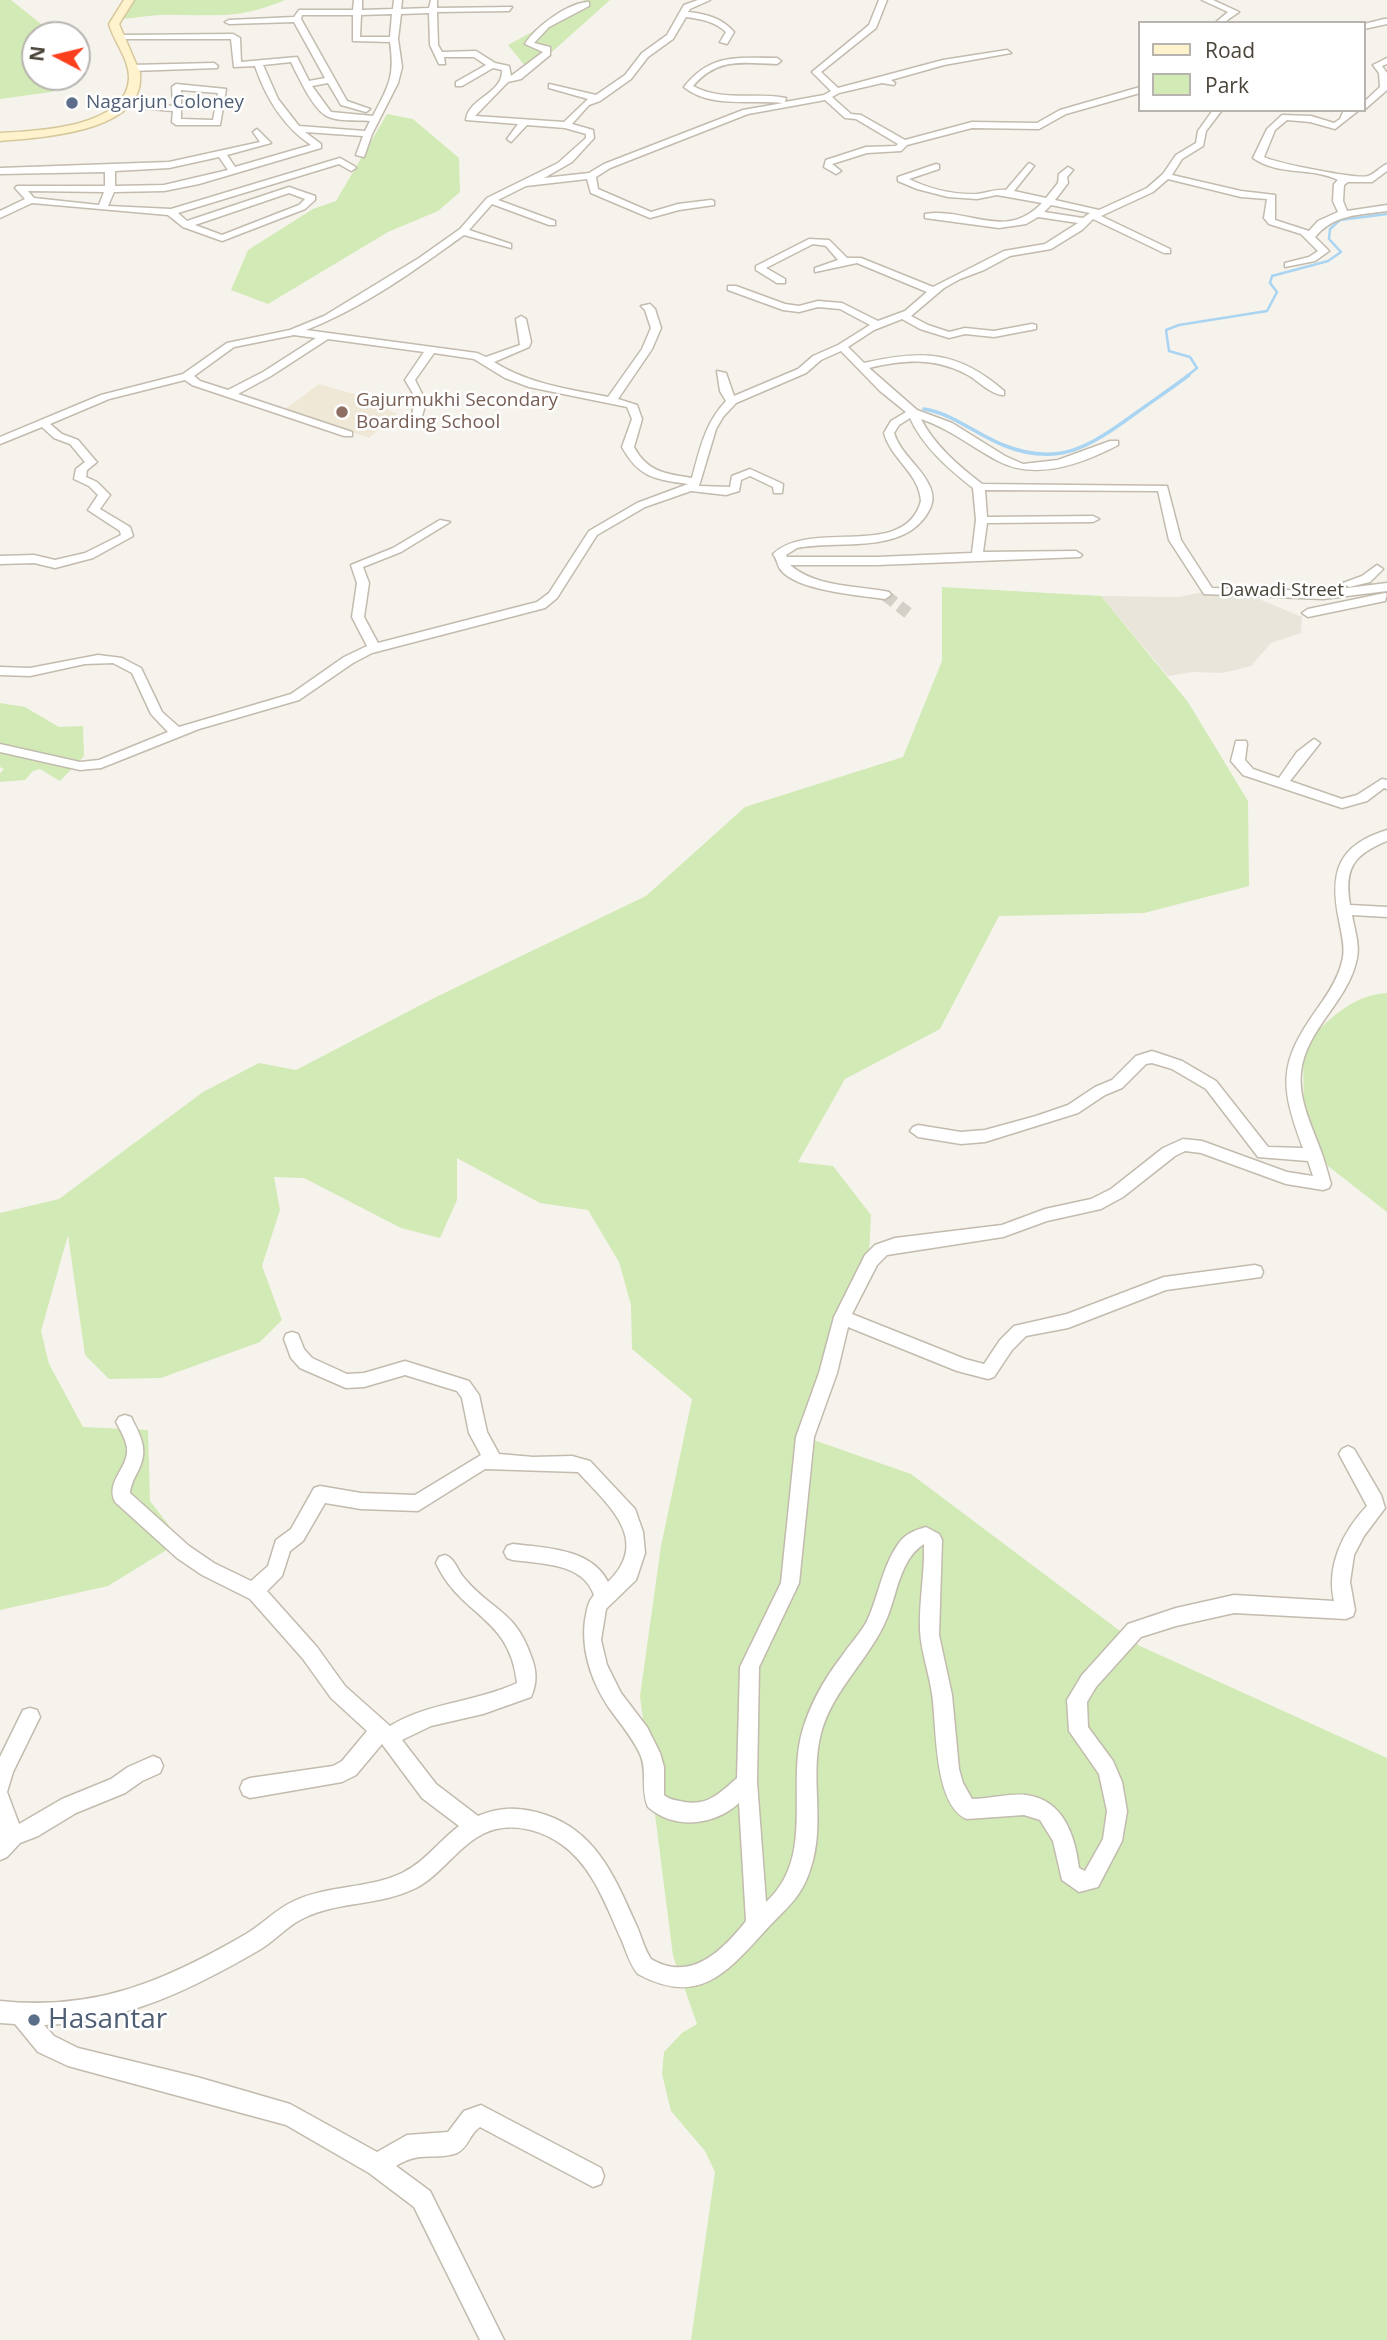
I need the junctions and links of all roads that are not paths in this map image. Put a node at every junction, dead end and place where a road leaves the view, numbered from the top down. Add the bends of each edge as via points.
1 (129, 0) edge
2 (358, 0) edge
3 (398, 0) edge
4 (434, 0) edge
5 (706, 0) edge
6 (883, 0) edge
7 (1206, 0) edge
8 (586, 4) dead end
9 (509, 9) dead end
10 (433, 10) junction
11 (397, 11) junction
12 (359, 13) junction
13 (682, 14) junction
14 (297, 19) junction
15 (1221, 21) edge
16 (1387, 21) edge
17 (229, 22) dead end
18 (1366, 26) edge
19 (121, 37) junction
20 (394, 39) junction
21 (724, 43) dead end
22 (1007, 53) dead end
23 (777, 61) dead end
24 (1387, 61) edge
25 (258, 62) junction
26 (943, 63) junction
27 (492, 65) junction
28 (214, 66) dead end
29 (132, 68) junction
30 (953, 73) dead end
31 (330, 80) junction
32 (507, 80) junction
33 (882, 80) junction
34 (901, 81) dead end
35 (549, 82) dead end
36 (306, 84) junction
37 (459, 84) dead end
38 (836, 91) junction
39 (1138, 91) edge
40 (827, 97) junction
41 (597, 99) junction
42 (795, 102) junction
43 (127, 104) junction
44 (1366, 105) edge
45 (772, 107) junction
46 (178, 109) junction
47 (1216, 112) edge
48 (1350, 112) edge
49 (377, 115) junction
50 (788, 116) dead end
51 (525, 121) junction
52 (566, 125) junction
53 (297, 129) junction
54 (257, 132) dead end
55 (368, 134) junction
56 (0, 137) edge
57 (512, 139) dead end
58 (904, 143) junction
59 (318, 146) junction
60 (221, 154) junction
61 (361, 155) dead end
62 (340, 161) junction
63 (1029, 166) dead end
64 (936, 167) dead end
65 (1387, 167) edge
66 (1, 168) edge
67 (351, 168) dead end
68 (110, 169) junction
69 (1069, 170) dead end
70 (836, 171) dead end
71 (234, 172) junction
72 (590, 176) junction
73 (1166, 176) junction
74 (1344, 180) junction
75 (524, 183) junction
76 (20, 188) junction
77 (110, 189) junction
78 (1008, 193) junction
79 (31, 200) junction
80 (490, 200) junction
81 (1050, 202) junction
82 (711, 203) dead end
83 (102, 208) junction
84 (1387, 208) edge
85 (171, 212) junction
86 (1038, 214) junction
87 (1344, 214) junction
88 (0, 215) edge
89 (928, 216) dead end
90 (1094, 217) junction
91 (551, 223) dead end
92 (186, 225) junction
93 (463, 231) junction
94 (1310, 236) junction
95 (509, 246) dead end
96 (1167, 251) dead end
97 (844, 261) junction
98 (1288, 265) dead end
99 (818, 270) dead end
100 (781, 281) dead end
101 (732, 288) dead end
102 (934, 292) junction
103 (646, 306) dead end
104 (904, 316) junction
105 (522, 319) dead end
106 (878, 325) junction
107 (1032, 327) dead end
108 (293, 332) junction
109 (326, 336) junction
110 (842, 347) junction
111 (431, 350) junction
112 (486, 361) junction
113 (861, 366) junction
114 (721, 373) dead end
115 (187, 376) junction
116 (231, 393) junction
117 (1000, 393) dead end
118 (611, 401) junction
119 (732, 401) junction
120 (913, 412) junction
121 (417, 416) dead end
122 (43, 423) junction
123 (348, 434) dead end
124 (0, 441) edge
125 (1114, 443) dead end
126 (693, 485) junction
127 (979, 487) junction
128 (778, 491) dead end
129 (1093, 519) dead end
130 (982, 520) junction
131 (444, 522) dead end
132 (1076, 555) dead end
133 (977, 556) junction
134 (0, 560) edge
135 (784, 561) junction
136 (1377, 569) dead end
137 (1387, 587) edge
138 (1299, 594) junction
139 (885, 595) tunnel mouth
140 (1387, 596) edge
141 (1308, 613) dead end
142 (375, 649) junction
143 (0, 671) edge
144 (176, 732) junction
145 (1314, 743) dead end
146 (1241, 744) dead end
147 (0, 747) edge
148 (1282, 783) junction
149 (1387, 785) edge
150 (1387, 835) edge
151 (1344, 910) junction
152 (1387, 912) edge
153 (918, 1131) dead end
154 (1315, 1154) junction
155 (1255, 1272) dead end
156 (842, 1317) junction
157 (292, 1339) dead end
158 (125, 1422) dead end
159 (1348, 1454) dead end
160 (493, 1461) junction
161 (513, 1552) dead end
162 (445, 1563) dead end
163 (257, 1593) junction
164 (604, 1597) junction
165 (30, 1717) dead end
166 (385, 1734) junction
167 (153, 1766) dead end
168 (747, 1782) junction
169 (0, 1786) edge
170 (250, 1788) dead end
171 (0, 1798) edge
172 (474, 1825) junction
173 (6, 1843) edge
174 (757, 1924) junction
175 (0, 2012) edge
176 (22, 2016) junction
177 (377, 2165) junction
178 (593, 2176) dead end
179 (492, 2340) edge

1 - 19 main road via 115,20
2 - 12 street
3 - 11 street
4 - 10 street
5 - 13 street via 687,7
6 - 38 street via 873,26 816,72
7 - 15 street via 1235,12
8 - 32 street via 545,26 530,40 528,44 547,49 547,53 518,77
9 - 10 street
10 - 11 street
10 - 27 street via 434,45 441,58 476,54
11 - 12 street
11 - 20 street
12 - 14 street via 299,12
12 - 20 street via 356,39
13 - 21 street via 723,23 730,32
13 - 41 street via 670,37
14 - 17 street
14 - 31 street
16 - 18 street
19 - 25 street via 233,36 237,65
19 - 29 main road
20 - 49 street via 398,67
22 - 26 street
23 - 42 street via 716,62 688,87 722,100 751,97
24 - 44 street via 1377,65 1384,88
25 - 36 street via 295,59
25 - 53 street via 268,93
26 - 30 street
26 - 33 street
27 - 32 street via 506,68
27 - 37 street
28 - 29 street
29 - 43 main road via 135,79
31 - 36 street
31 - 49 street via 348,106
32 - 51 street via 482,100 469,118
33 - 34 street
33 - 38 street
35 - 41 street
36 - 49 street via 329,114
38 - 40 street
39 - 58 street via 1063,112 1044,125 972,125
40 - 42 street
40 - 58 street via 848,116
41 - 52 street via 586,103
42 - 45 street
43 - 46 street
43 - 56 main road via 101,120 45,133
45 - 50 street
45 - 72 street via 746,111
46 - 46 street via 176,122 217,124 223,92 176,87
47 - 73 street via 1202,131 1200,144 1179,157
48 - 74 street via 1335,126 1285,117 1271,129 1258,158
49 - 55 street
51 - 52 street
51 - 57 street
52 - 75 street via 587,130 590,138 568,162
53 - 55 street
53 - 59 street
54 - 60 street via 266,143
55 - 61 street
58 - 70 street via 898,149 866,150 829,162
59 - 62 street
59 - 71 street
60 - 68 street via 169,165
60 - 71 street
62 - 67 street
62 - 85 street
63 - 78 street
64 - 78 street via 901,178 973,199
65 - 74 street via 1369,180
66 - 68 street
66 - 76 street
68 - 77 street
69 - 81 street
71 - 77 street via 164,188
72 - 75 street
72 - 82 street via 594,191 645,214
73 - 90 street via 1143,195
73 - 94 street via 1272,197 1272,222
74 - 87 street via 1337,191
75 - 80 street
76 - 77 street
76 - 79 street
77 - 83 street
78 - 81 street
79 - 83 street
79 - 88 street
80 - 91 street
80 - 93 street
81 - 86 street
81 - 90 street
83 - 85 street
84 - 87 street
85 - 92 street
86 - 89 street via 1024,222 990,224 944,214
86 - 90 street
87 - 94 street via 1321,223
90 - 96 street
90 - 102 street via 1048,247 1007,253
92 - 92 street via 289,190 312,198 302,207 222,238
93 - 95 street
93 - 108 street via 353,304
94 - 98 street via 1324,251
97 - 99 street
97 - 100 street via 830,243 812,242 759,268
97 - 102 street via 864,262
101 - 106 street via 783,307 842,306
102 - 104 street
103 - 118 street via 656,328
104 - 106 street
104 - 107 street via 949,335
105 - 112 street via 524,347
106 - 110 street
108 - 109 street
108 - 115 street via 231,345
109 - 111 street
109 - 116 street
110 - 113 street
110 - 119 street via 802,371
111 - 112 street
111 - 121 street via 410,380 421,396
112 - 118 street via 533,385
113 - 117 street via 908,356 927,359 964,369 987,380
113 - 120 street
114 - 119 street
115 - 116 street
115 - 122 street via 105,397
116 - 123 street
118 - 126 street via 632,405 637,419 628,447 636,464 651,474
119 - 126 street via 711,429
120 - 125 street via 1029,468
120 - 127 street via 922,434
120 - 135 street via 895,423 889,433 890,443 924,486 928,499 922,517 893,535 787,546 779,554
122 - 124 street
122 - 134 street via 74,442 91,462 82,469 80,479 104,495 94,510 126,529 127,536 89,556 55,564
126 - 128 street via 726,492 735,489 736,478 750,472 774,482
126 - 142 street via 641,505 593,533 554,595 541,605
127 - 130 street
127 - 138 street, Dawadi Street via 1163,488 1175,540 1208,591
129 - 130 street
130 - 133 street
131 - 142 street via 397,550 357,565 363,583 358,617
132 - 133 street
133 - 135 street
135 - 139 street via 800,578
136 - 138 street via 1366,579 1316,586
137 - 138 street, Dawadi Street
140 - 141 street
142 - 144 street via 331,671 310,691
143 - 144 street via 50,670 80,661 111,659 137,671 156,714
144 - 147 street via 113,760 80,766
145 - 148 street
146 - 148 street via 1237,761 1244,769
148 - 149 street via 1342,804 1362,798 1382,783
150 - 151 street via 1360,847 1344,864 1340,875
151 - 152 street
151 - 154 street via 1351,956 1340,985 1293,1059 1298,1116
153 - 154 street via 961,1138 985,1136 1038,1121 1073,1109 1117,1084 1141,1060 1152,1057 1211,1085 1264,1153
154 - 156 street via 1323,1184 1286,1178 1202,1147 1183,1145 1095,1205 1045,1215 1003,1231 921,1240 881,1250 871,1260
155 - 156 street via 1164,1284 1068,1321 1032,1326 1006,1345 988,1372
156 - 168 street via 805,1437 790,1583 750,1667
157 - 160 street via 306,1363 346,1381 405,1368 463,1386 470,1395 478,1433
158 - 163 street via 136,1454 121,1483 121,1496 183,1552
159 - 174 street via 1376,1508 1349,1541 1340,1574 1346,1610 1234,1604 1135,1630 1077,1700 1079,1731 1097,1749 1113,1782 1117,1812 1112,1839 1091,1880 1079,1882 1069,1873 1066,1845 1054,1819 1042,1809 1026,1804 967,1808 959,1799 950,1772 942,1696 932,1658 933,1540 918,1536 893,1568 873,1628 843,1670 812,1733 805,1860 779,1908
160 - 163 street via 482,1462 418,1503 320,1494 297,1535 282,1546 276,1570
160 - 164 street via 531,1465 575,1462 612,1494 629,1515 636,1553 629,1574
161 - 164 street via 566,1560 593,1571 602,1583
162 - 166 street via 458,1585 507,1628 522,1655 527,1683 524,1691
163 - 166 street via 338,1692
164 - 168 street via 594,1616 592,1640 598,1666 650,1754 655,1800 664,1808 698,1814 722,1805
165 - 169 street
166 - 170 street via 335,1775
166 - 172 street via 429,1791
167 - 173 street via 69,1806
168 - 174 street
171 - 173 street
172 - 174 street via 512,1815 572,1836 593,1860 644,1966 671,1979 695,1978 712,1969 739,1947
172 - 176 street via 422,1873 363,1896 298,1909 203,1972 157,1992 106,2008
175 - 176 street
176 - 177 street via 46,2044 76,2058 290,2115
177 - 178 street via 407,2146 454,2143 467,2120 481,2116
177 - 179 street via 422,2199

